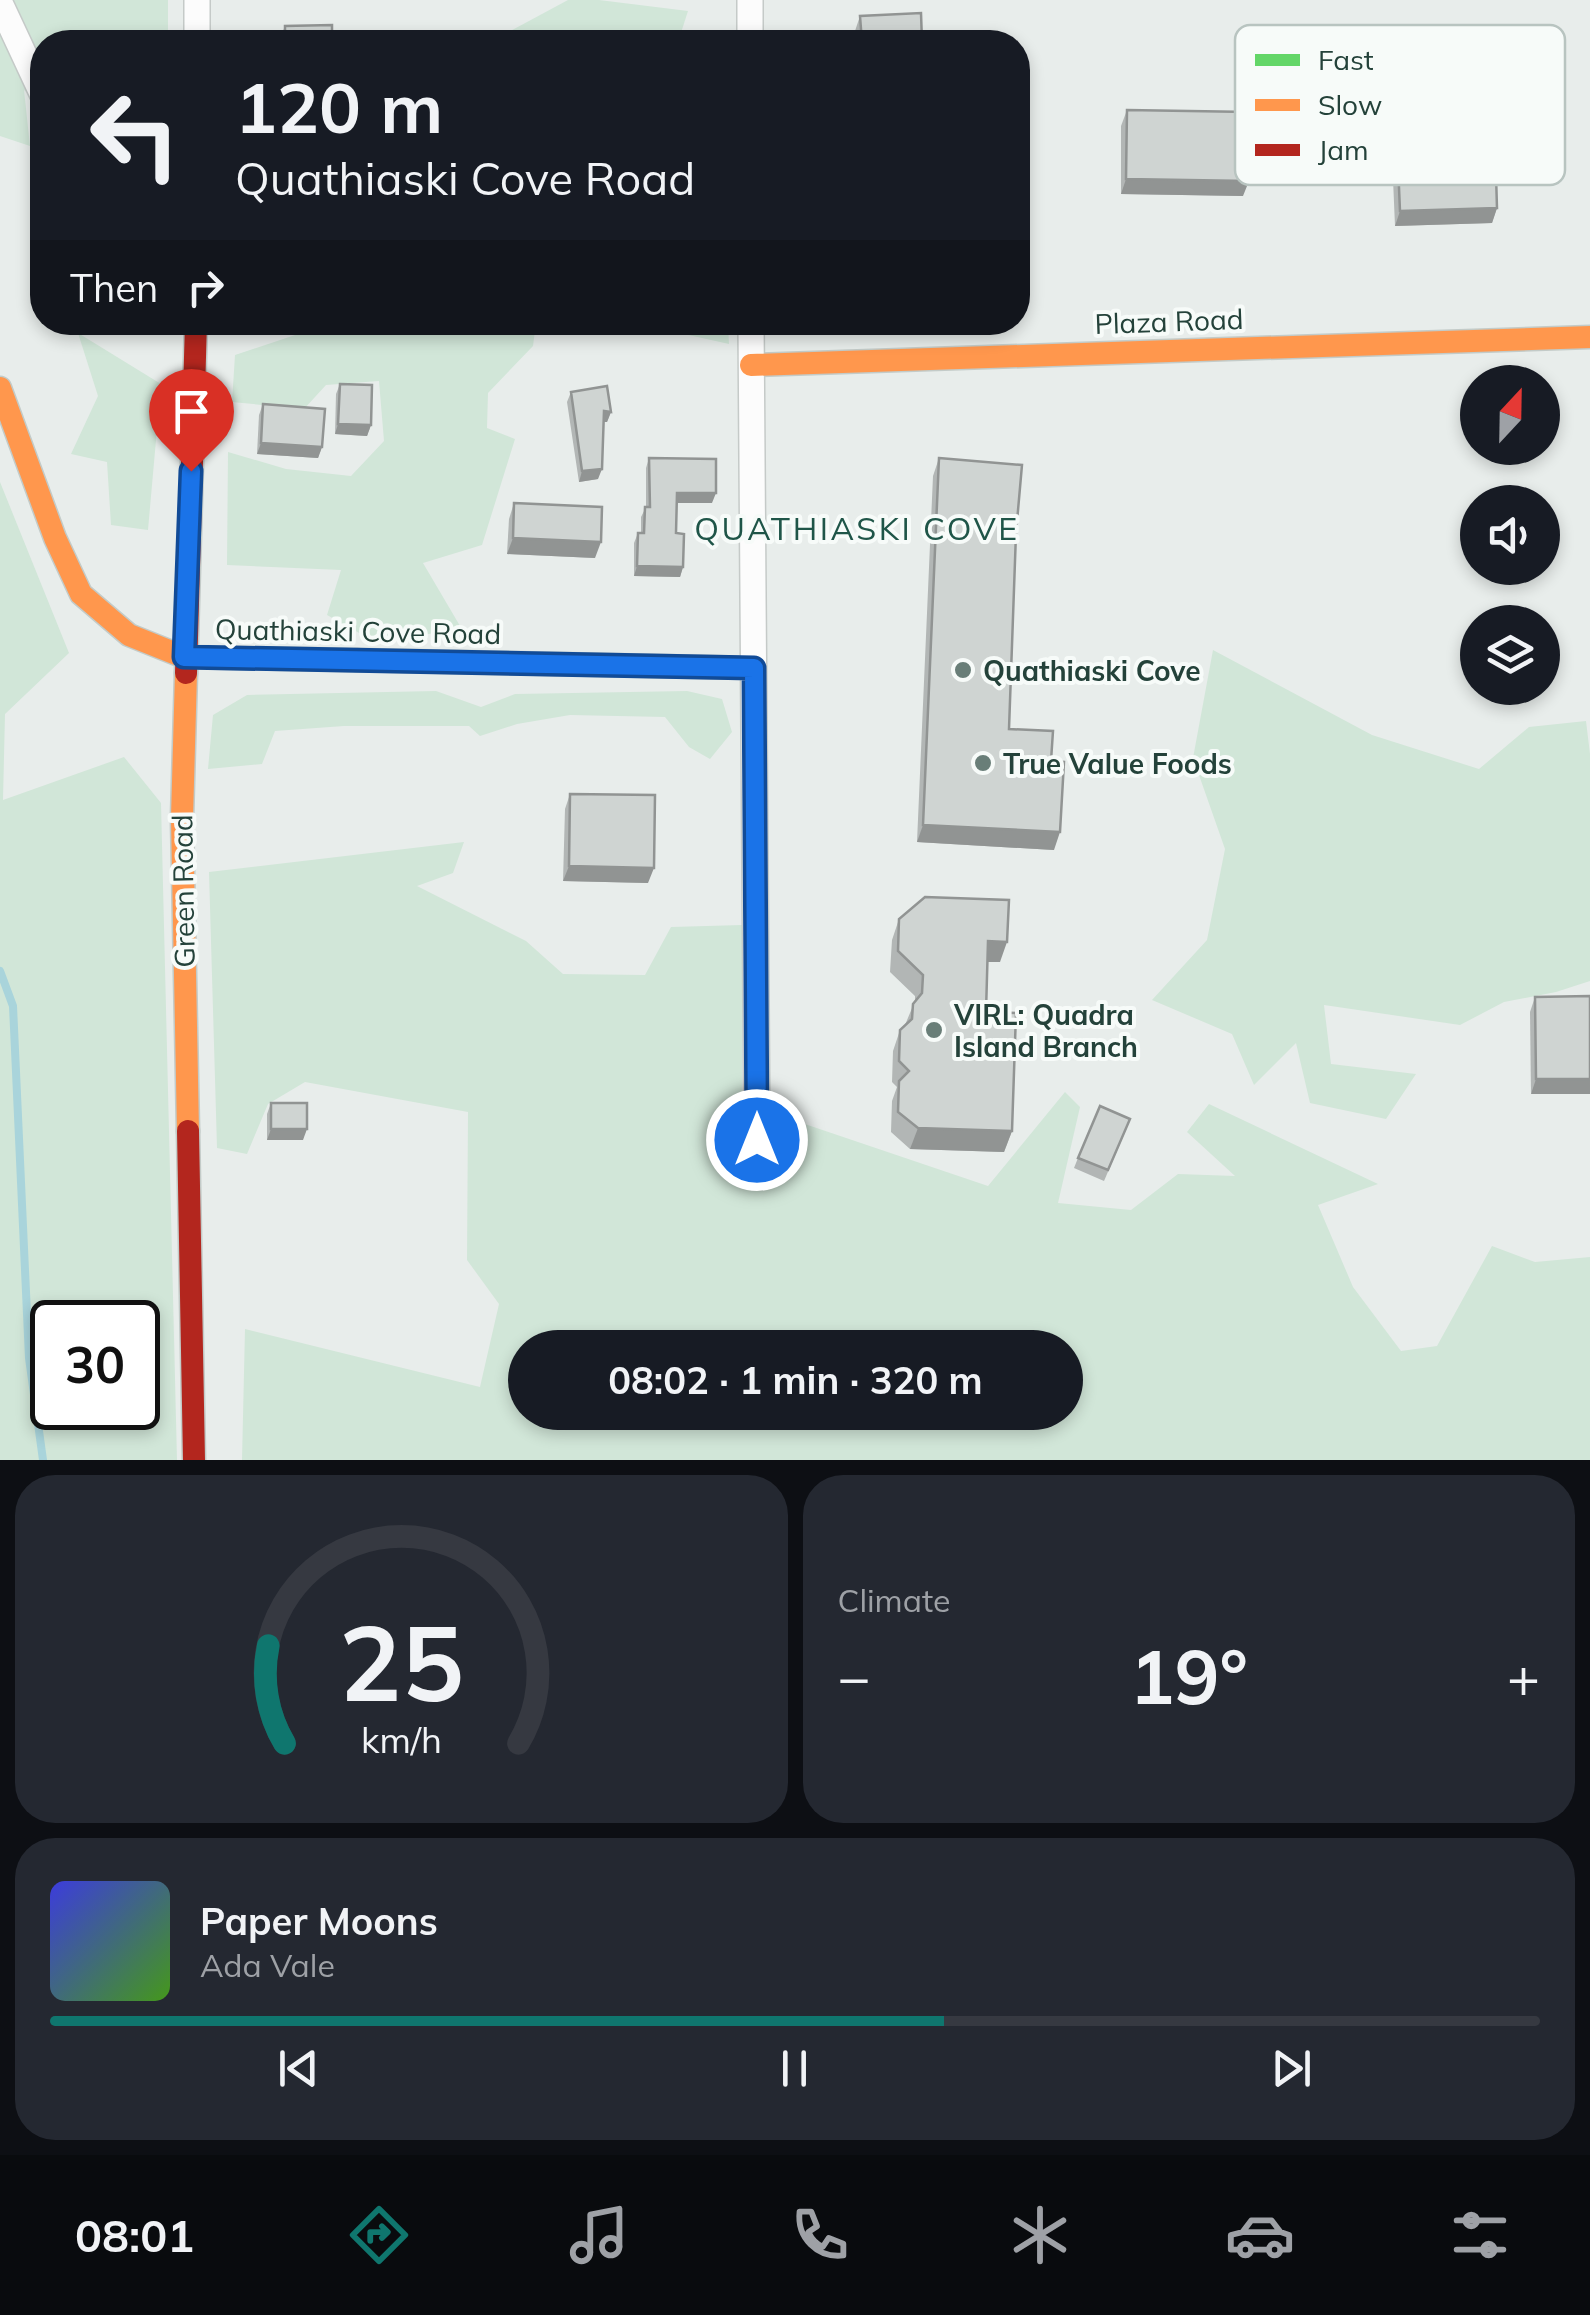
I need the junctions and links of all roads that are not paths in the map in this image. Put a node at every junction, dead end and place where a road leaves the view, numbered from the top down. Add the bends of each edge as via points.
1 (197, 0) edge
2 (750, 0) edge
3 (0, 3) edge
4 (197, 30) edge
5 (750, 30) edge
6 (30, 67) edge
7 (196, 335) edge
8 (751, 335) edge
9 (1590, 338) edge
10 (751, 366) junction
11 (0, 388) edge
12 (184, 657) junction
13 (754, 668) junction
14 (757, 1140) dead end
15 (194, 1460) edge

1 - 4 street
2 - 5 street
3 - 6 street
7 - 12 street, Green Road
8 - 10 street
9 - 10 street, Plaza Road
10 - 13 street
11 - 12 street, Quathiaski Cove Road via 81,594 130,635
12 - 13 street, Quathiaski Cove Road
12 - 15 street, Green Road
13 - 14 street

